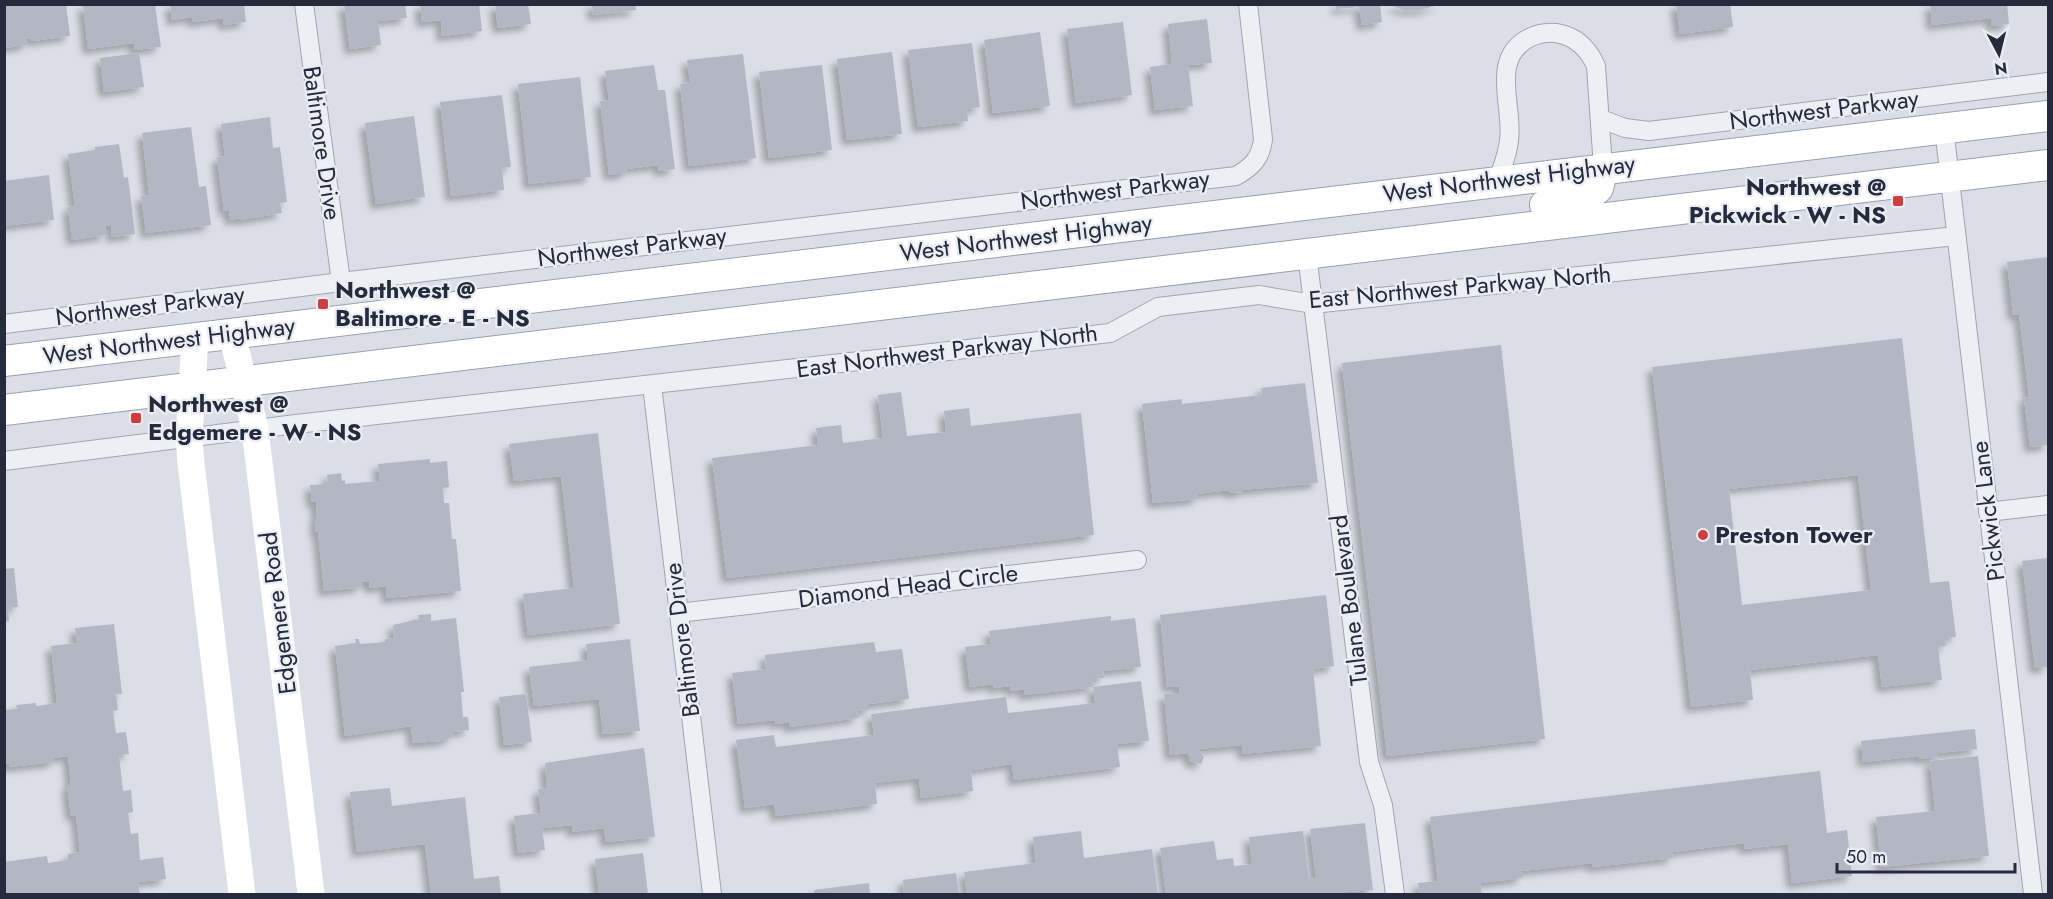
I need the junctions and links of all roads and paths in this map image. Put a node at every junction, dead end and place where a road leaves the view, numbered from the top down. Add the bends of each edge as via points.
1 (304, 4) edge
2 (1248, 4) edge
3 (2049, 82) edge
4 (2049, 116) edge
5 (1601, 118) junction
6 (1944, 128) junction
7 (2049, 165) edge
8 (1603, 168) junction
9 (1950, 176) junction
10 (1498, 180) junction
11 (1956, 236) junction
12 (1310, 253) junction
13 (341, 282) junction
14 (1313, 304) junction
15 (4, 324) edge
16 (232, 334) junction
17 (195, 338) junction
18 (4, 361) edge
19 (245, 381) junction
20 (651, 385) junction
21 (192, 387) junction
22 (4, 410) edge
23 (255, 429) junction
24 (189, 438) junction
25 (4, 461) edge
26 (2049, 505) edge
27 (1988, 512) junction
28 (1137, 560) dead end
29 (678, 613) junction
30 (242, 894) edge
31 (312, 894) edge
32 (712, 894) edge
33 (1395, 894) edge
34 (2033, 894) edge

1 - 13 street, Baltimore Drive
2 - 13 street, Northwest Parkway via 1263,139 1256,162 1236,176
3 - 5 street, Northwest Parkway via 1649,131 1625,128
4 - 6 main road, West Northwest Highway
5 - 8 street
5 - 10 street via 1596,66 1580,42 1552,32 1524,41 1507,64 1510,140
6 - 8 main road, West Northwest Highway
6 - 9 street, Pickwick Lane
7 - 9 main road, West Northwest Highway
8 - 10 main road, West Northwest Highway
8 - 12 main road via 1598,188 1583,201 1358,229
9 - 11 street, Pickwick Lane
9 - 12 main road, West Northwest Highway
10 - 16 main road, West Northwest Highway
11 - 14 street, East Northwest Parkway North
11 - 27 street, Pickwick Lane
12 - 14 street, Tulane Boulevard
12 - 19 main road, West Northwest Highway
13 - 15 street, Northwest Parkway
14 - 20 street, East Northwest Parkway North via 1259,295 1158,307 1110,333
14 - 33 street, Tulane Boulevard via 1369,762 1383,805
16 - 17 main road, West Northwest Highway
16 - 19 street, Edgemere Road
17 - 18 main road, West Northwest Highway
17 - 21 street
19 - 21 main road, West Northwest Highway
19 - 23 street, Edgemere Road
20 - 23 street, East Northwest Parkway North
20 - 29 street, Baltimore Drive
21 - 22 main road, West Northwest Highway
21 - 24 street
23 - 24 street, East Northwest Parkway North
23 - 31 street, Edgemere Road
24 - 25 street, East Northwest Parkway North
24 - 30 street
26 - 27 street
27 - 34 street, Pickwick Lane
28 - 29 street, Diamond Head Circle
29 - 32 street, Baltimore Drive

